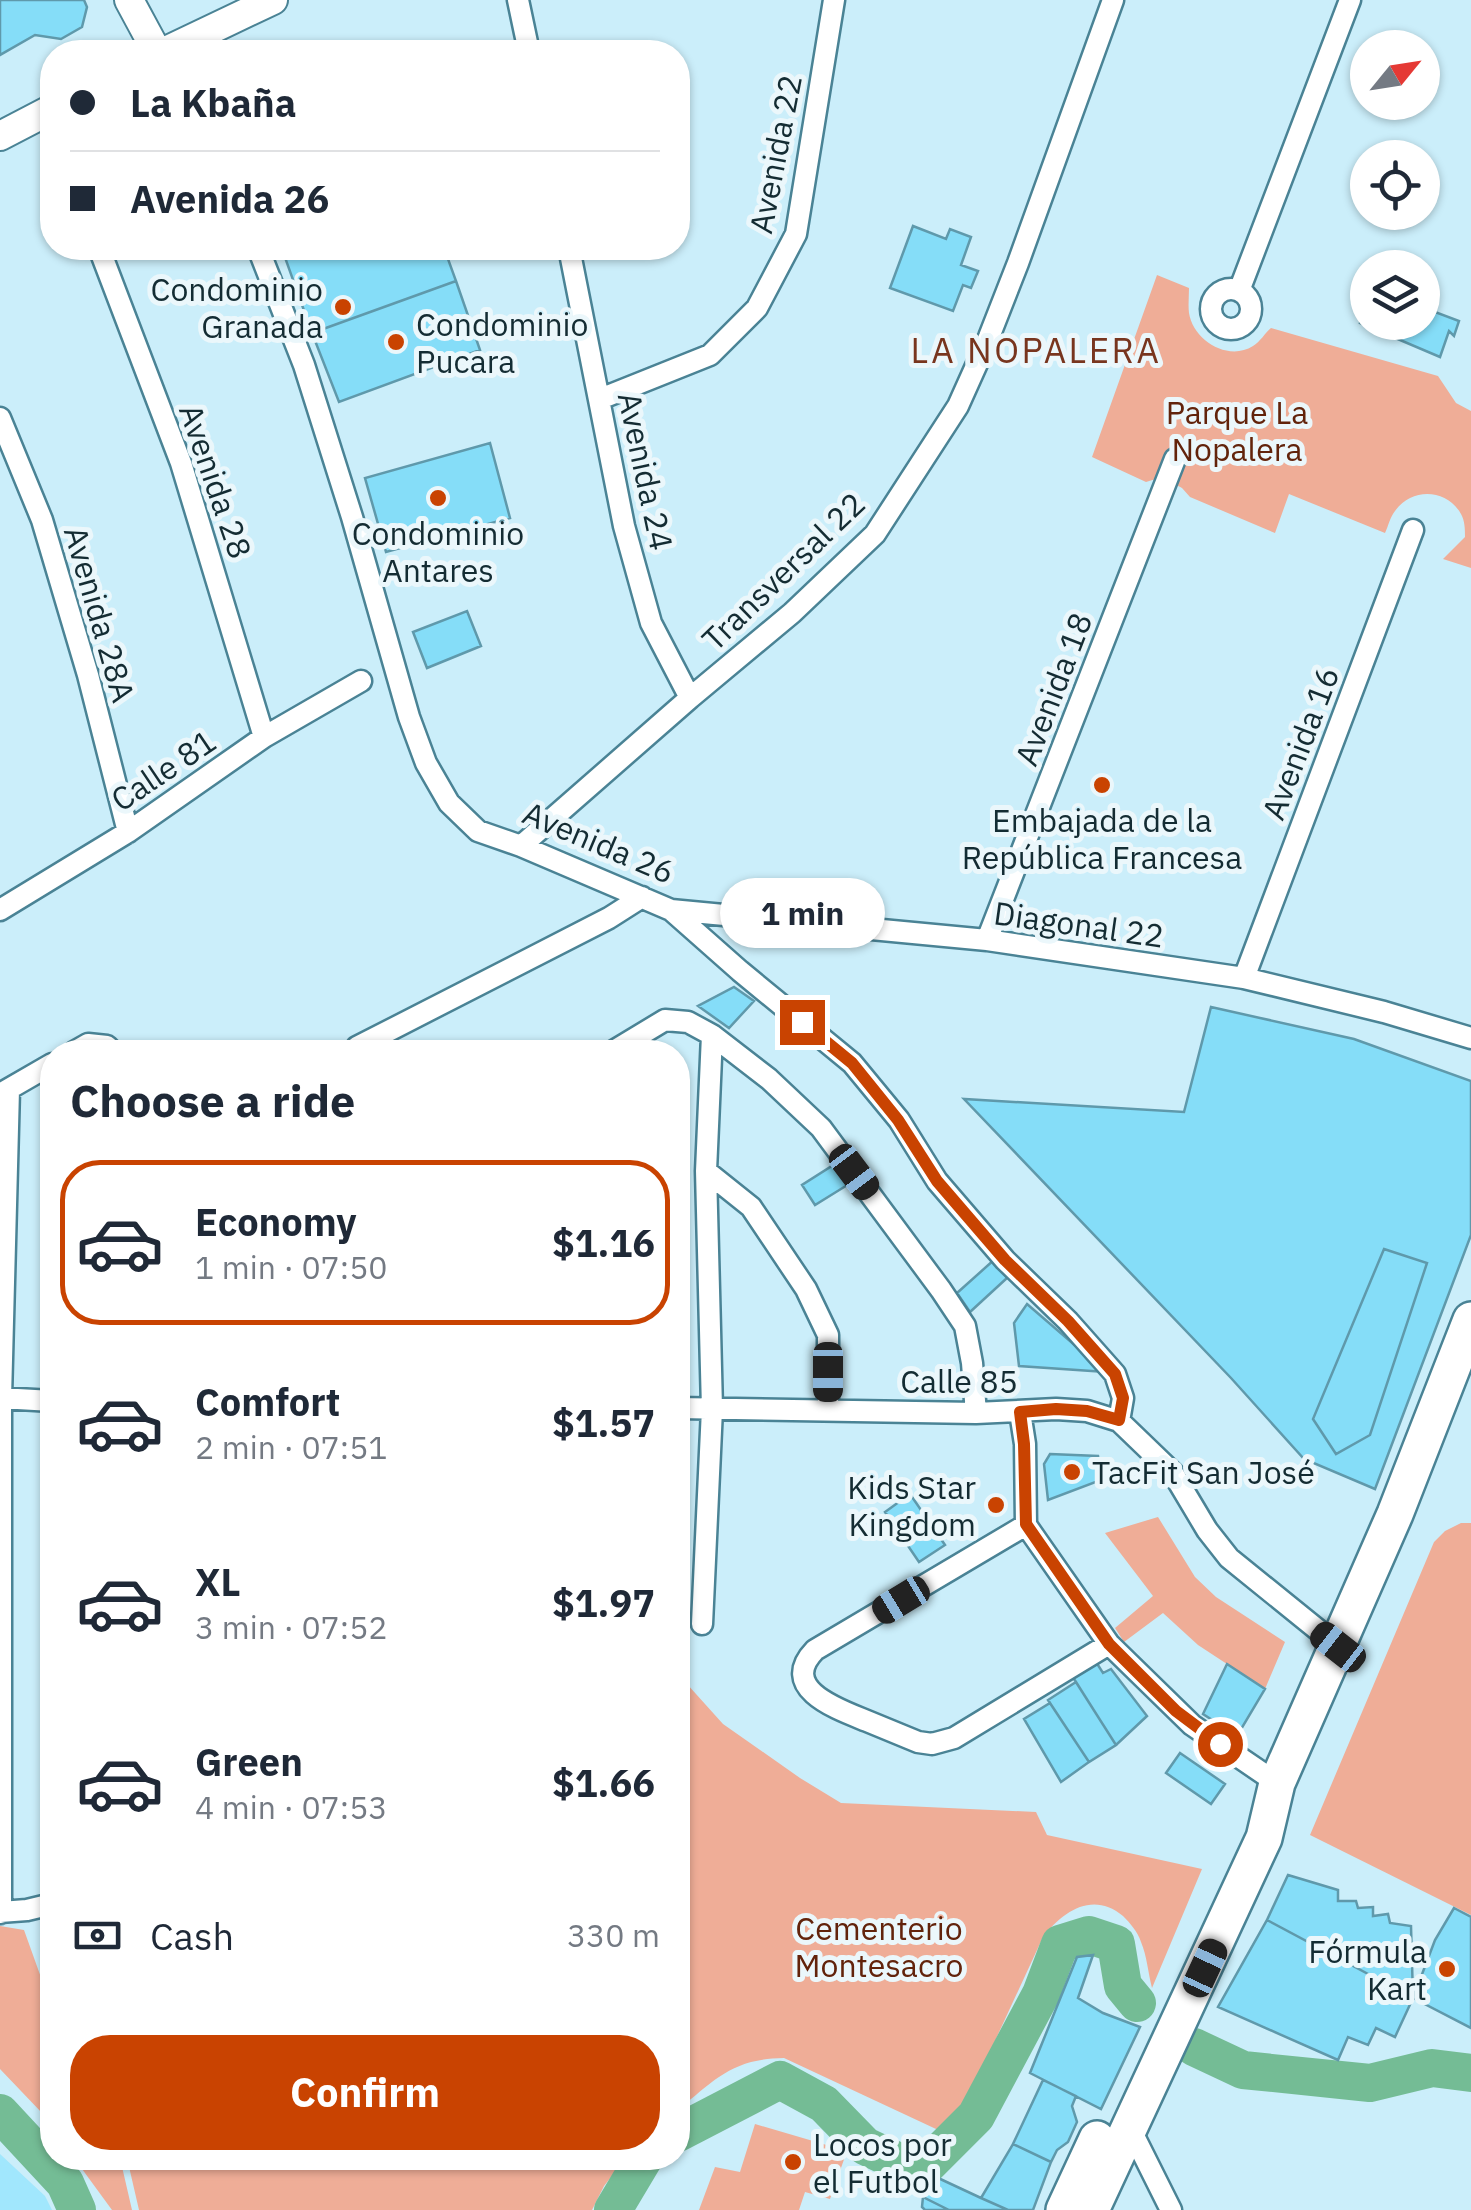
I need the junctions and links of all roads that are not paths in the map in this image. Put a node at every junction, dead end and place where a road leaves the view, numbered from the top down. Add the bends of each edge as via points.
1 (128, 0) edge
2 (272, 0) edge
3 (518, 0) edge
4 (834, 0) edge
5 (1113, 0) edge
6 (1350, 0) edge
7 (150, 40) edge
8 (189, 40) edge
9 (526, 40) edge
10 (40, 120) edge
11 (0, 136) edge
12 (104, 260) edge
13 (263, 260) edge
14 (571, 260) edge
15 (1239, 291) dead end
16 (600, 399) junction
17 (0, 418) edge
18 (1174, 460) dead end
19 (1413, 530) dead end
20 (361, 681) dead end
21 (690, 698) junction
22 (264, 738) junction
23 (128, 832) junction
24 (521, 846) junction
25 (642, 897) junction
26 (0, 910) edge
27 (671, 910) junction
28 (987, 940) junction
29 (1244, 978) junction
30 (712, 1035) junction
31 (1471, 1038) edge
32 (371, 1040) edge
33 (632, 1040) edge
34 (40, 1071) edge
35 (4, 1092) edge
36 (706, 1171) junction
37 (1471, 1320) edge
38 (1, 1398) edge
39 (40, 1400) edge
40 (690, 1408) edge
41 (712, 1409) junction
42 (828, 1410) junction
43 (1020, 1412) junction
44 (976, 1413) junction
45 (1119, 1420) junction
46 (1026, 1524) junction
47 (702, 1624) dead end
48 (1109, 1644) junction
49 (1338, 1647) junction
50 (1277, 1782) junction
51 (40, 1907) edge
52 (0, 1912) edge
53 (1129, 2126) junction
54 (1064, 2210) edge
55 (1091, 2210) edge
56 (1170, 2210) edge

1 - 7 street
2 - 8 street
3 - 9 street
4 - 16 street, Avenida 22 via 796,234 757,308 710,355
5 - 21 street, Transversal 22 via 1018,263 958,406 875,534
6 - 15 street
10 - 11 street
12 - 22 street, Avenida 28 via 181,463
13 - 24 street, Avenida 26 via 304,366 426,763 450,803 478,830
14 - 16 street, Avenida 24
16 - 21 street, Avenida 24 via 624,526 652,623
17 - 23 street, Avenida 28A via 42,520
18 - 28 street, Avenida 18
19 - 29 street, Avenida 16
20 - 22 street, Calle 81
21 - 24 street, Transversal 22
22 - 23 street, Calle 81
23 - 26 street, Calle 81
24 - 25 street, Avenida 26
25 - 27 street, Avenida 26
25 - 32 street
27 - 28 street, Diagonal 22
27 - 45 street, Avenida 26 via 852,1063 937,1181 1115,1374 1123,1398
28 - 29 street, Diagonal 22
29 - 31 street, Diagonal 22
30 - 33 street via 688,1022 665,1020
30 - 36 street
30 - 44 street via 821,1128 941,1290 965,1326
34 - 35 street
35 - 38 street
36 - 41 street
36 - 42 street via 751,1207 806,1288 828,1335
37 - 49 highway
38 - 39 street
38 - 52 street
40 - 41 street, Calle 85
41 - 42 street, Calle 85
41 - 47 street
42 - 44 street, Calle 85
43 - 44 street, Calle 85
43 - 45 street, Calle 85 via 1087,1411
43 - 46 street
45 - 49 street via 1173,1472 1229,1558
46 - 48 street
46 - 48 street via 815,1650 804,1675 810,1688 821,1702 932,1744 954,1738
48 - 50 street via 1192,1725
49 - 50 highway
50 - 53 highway via 1264,1838
50 - 54 highway via 1246,1819
51 - 52 street
53 - 55 highway
53 - 56 street

